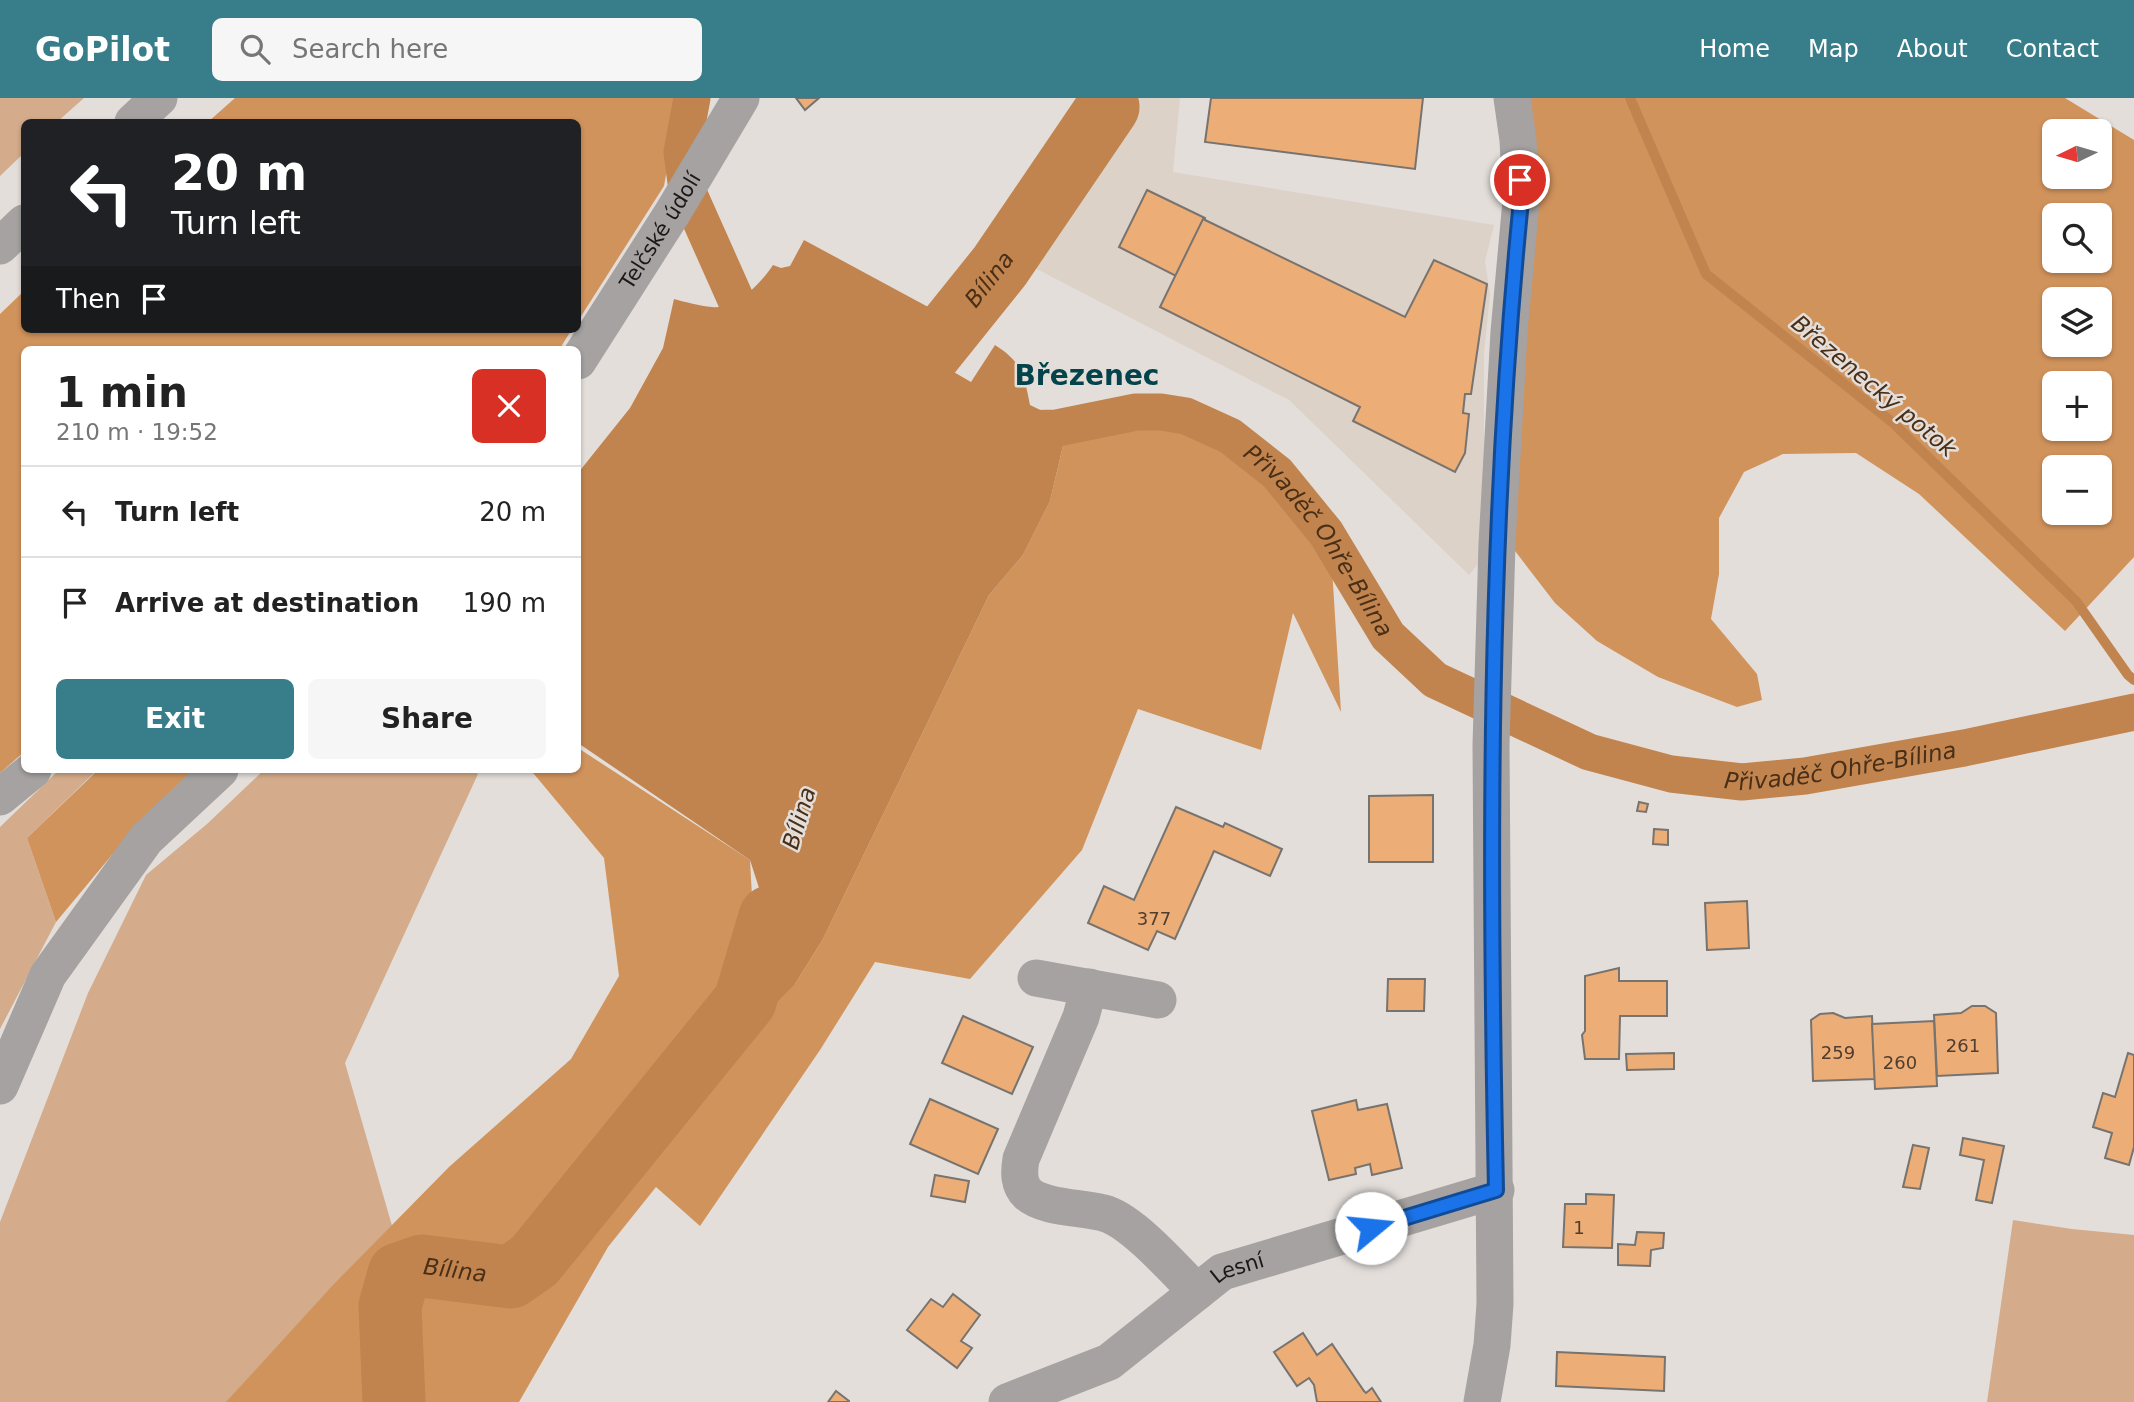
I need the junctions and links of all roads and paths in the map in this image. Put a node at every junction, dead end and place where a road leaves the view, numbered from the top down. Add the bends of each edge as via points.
1 (159, 98) edge
2 (741, 98) edge
3 (1512, 98) edge
4 (136, 119) edge
5 (21, 226) edge
6 (0, 246) edge
7 (581, 356) edge
8 (29, 773) edge
9 (217, 773) edge
10 (0, 797) edge
11 (1036, 978) dead end
12 (1089, 987) junction
13 (1158, 1000) dead end
14 (0, 1086) edge
15 (1496, 1190) junction
16 (1198, 1292) junction
17 (1007, 1402) edge
18 (1482, 1402) edge

1 - 4 street
2 - 7 street, Telčské údolí
3 - 15 street via 1521,201 1507,359 1491,746
5 - 6 street
8 - 10 street
9 - 14 street via 146,839 48,975
11 - 12 street
12 - 13 street
12 - 16 street via 1019,1174 1026,1192 1037,1200 1107,1215 1126,1225
15 - 16 street, Lesní via 1222,1272
15 - 18 street via 1495,1304
16 - 17 street, Lesní via 1109,1362

